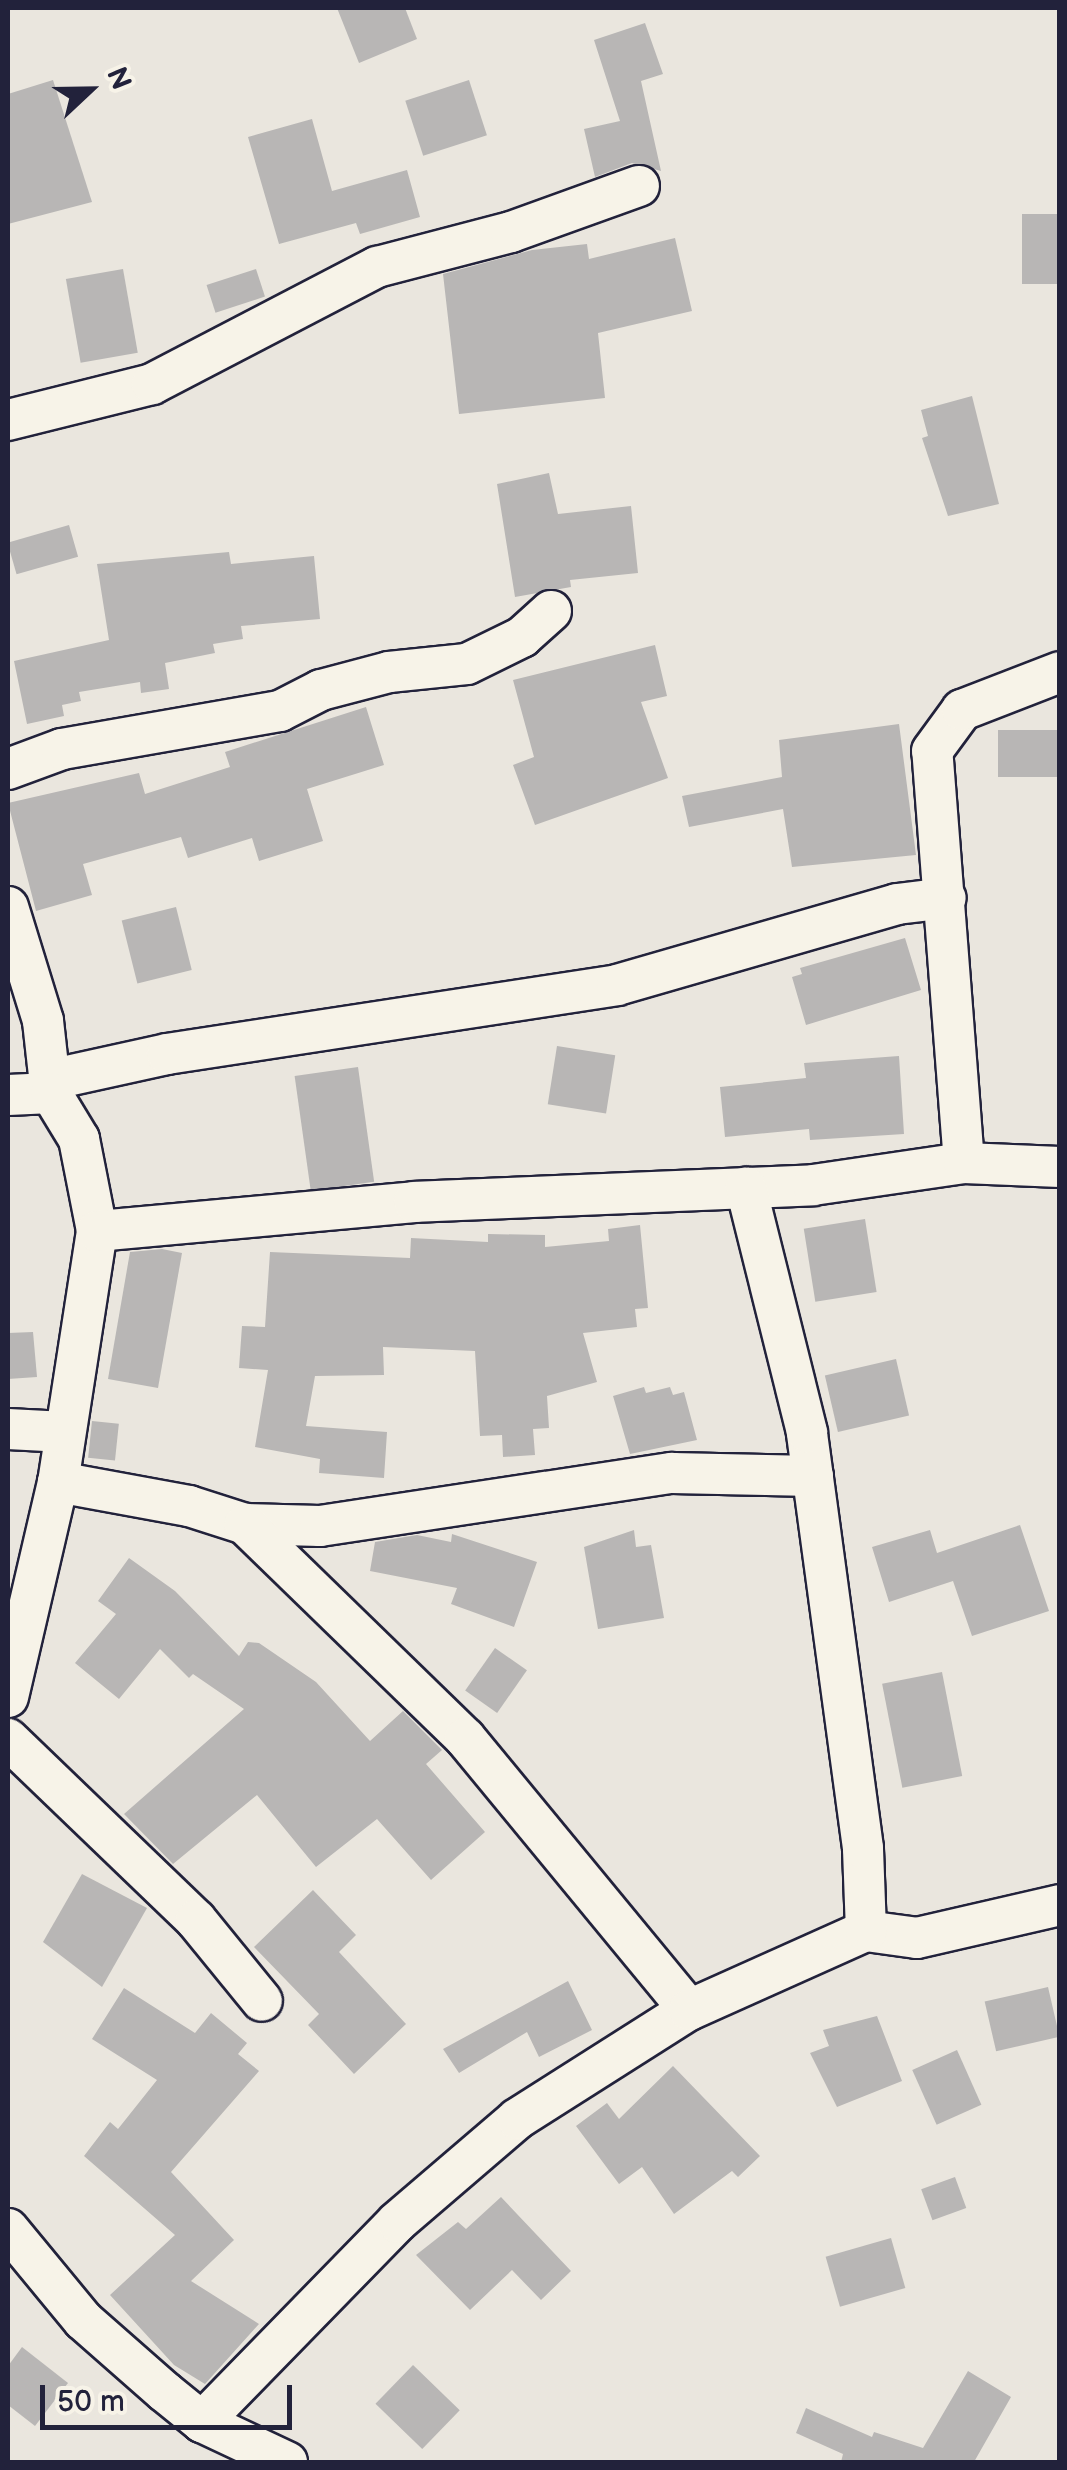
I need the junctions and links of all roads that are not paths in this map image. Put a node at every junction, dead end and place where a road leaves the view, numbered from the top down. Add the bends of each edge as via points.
1 (639, 186) dead end
2 (8, 420) edge
3 (551, 610) dead end
4 (1060, 672) edge
5 (8, 769) edge
6 (946, 898) junction
7 (8, 907) edge
8 (50, 1086) junction
9 (8, 1095) edge
10 (964, 1163) junction
11 (1060, 1167) edge
12 (746, 1188) junction
13 (97, 1231) junction
14 (8, 1429) edge
15 (64, 1432) junction
16 (813, 1476) junction
17 (58, 1482) junction
18 (244, 1524) junction
19 (8, 1697) edge
20 (8, 1738) edge
21 (1060, 1905) edge
22 (866, 1930) junction
23 (262, 2001) dead end
24 (689, 2010) junction
25 (8, 2229) edge
26 (202, 2422) junction
27 (288, 2462) edge

1 - 2 street via 511,232 377,267 152,384
3 - 5 street via 522,637 466,664 389,672 321,690 280,711 62,749
4 - 6 street via 962,710 932,751
6 - 8 street via 897,904 617,984 168,1054
6 - 10 street
7 - 8 street via 43,1020
8 - 9 street
8 - 13 street via 79,1139
10 - 11 street
10 - 12 street
12 - 13 street via 414,1202
12 - 16 street
13 - 15 street
14 - 15 street
15 - 17 street
16 - 18 street via 672,1474 320,1526
16 - 22 street via 863,1848
17 - 18 street via 189,1506
17 - 19 street
18 - 24 street via 465,1738
20 - 23 street via 196,1920
21 - 22 street via 917,1938
22 - 24 street
24 - 26 street via 517,2119 396,2222
25 - 26 street via 83,2320
26 - 27 street

